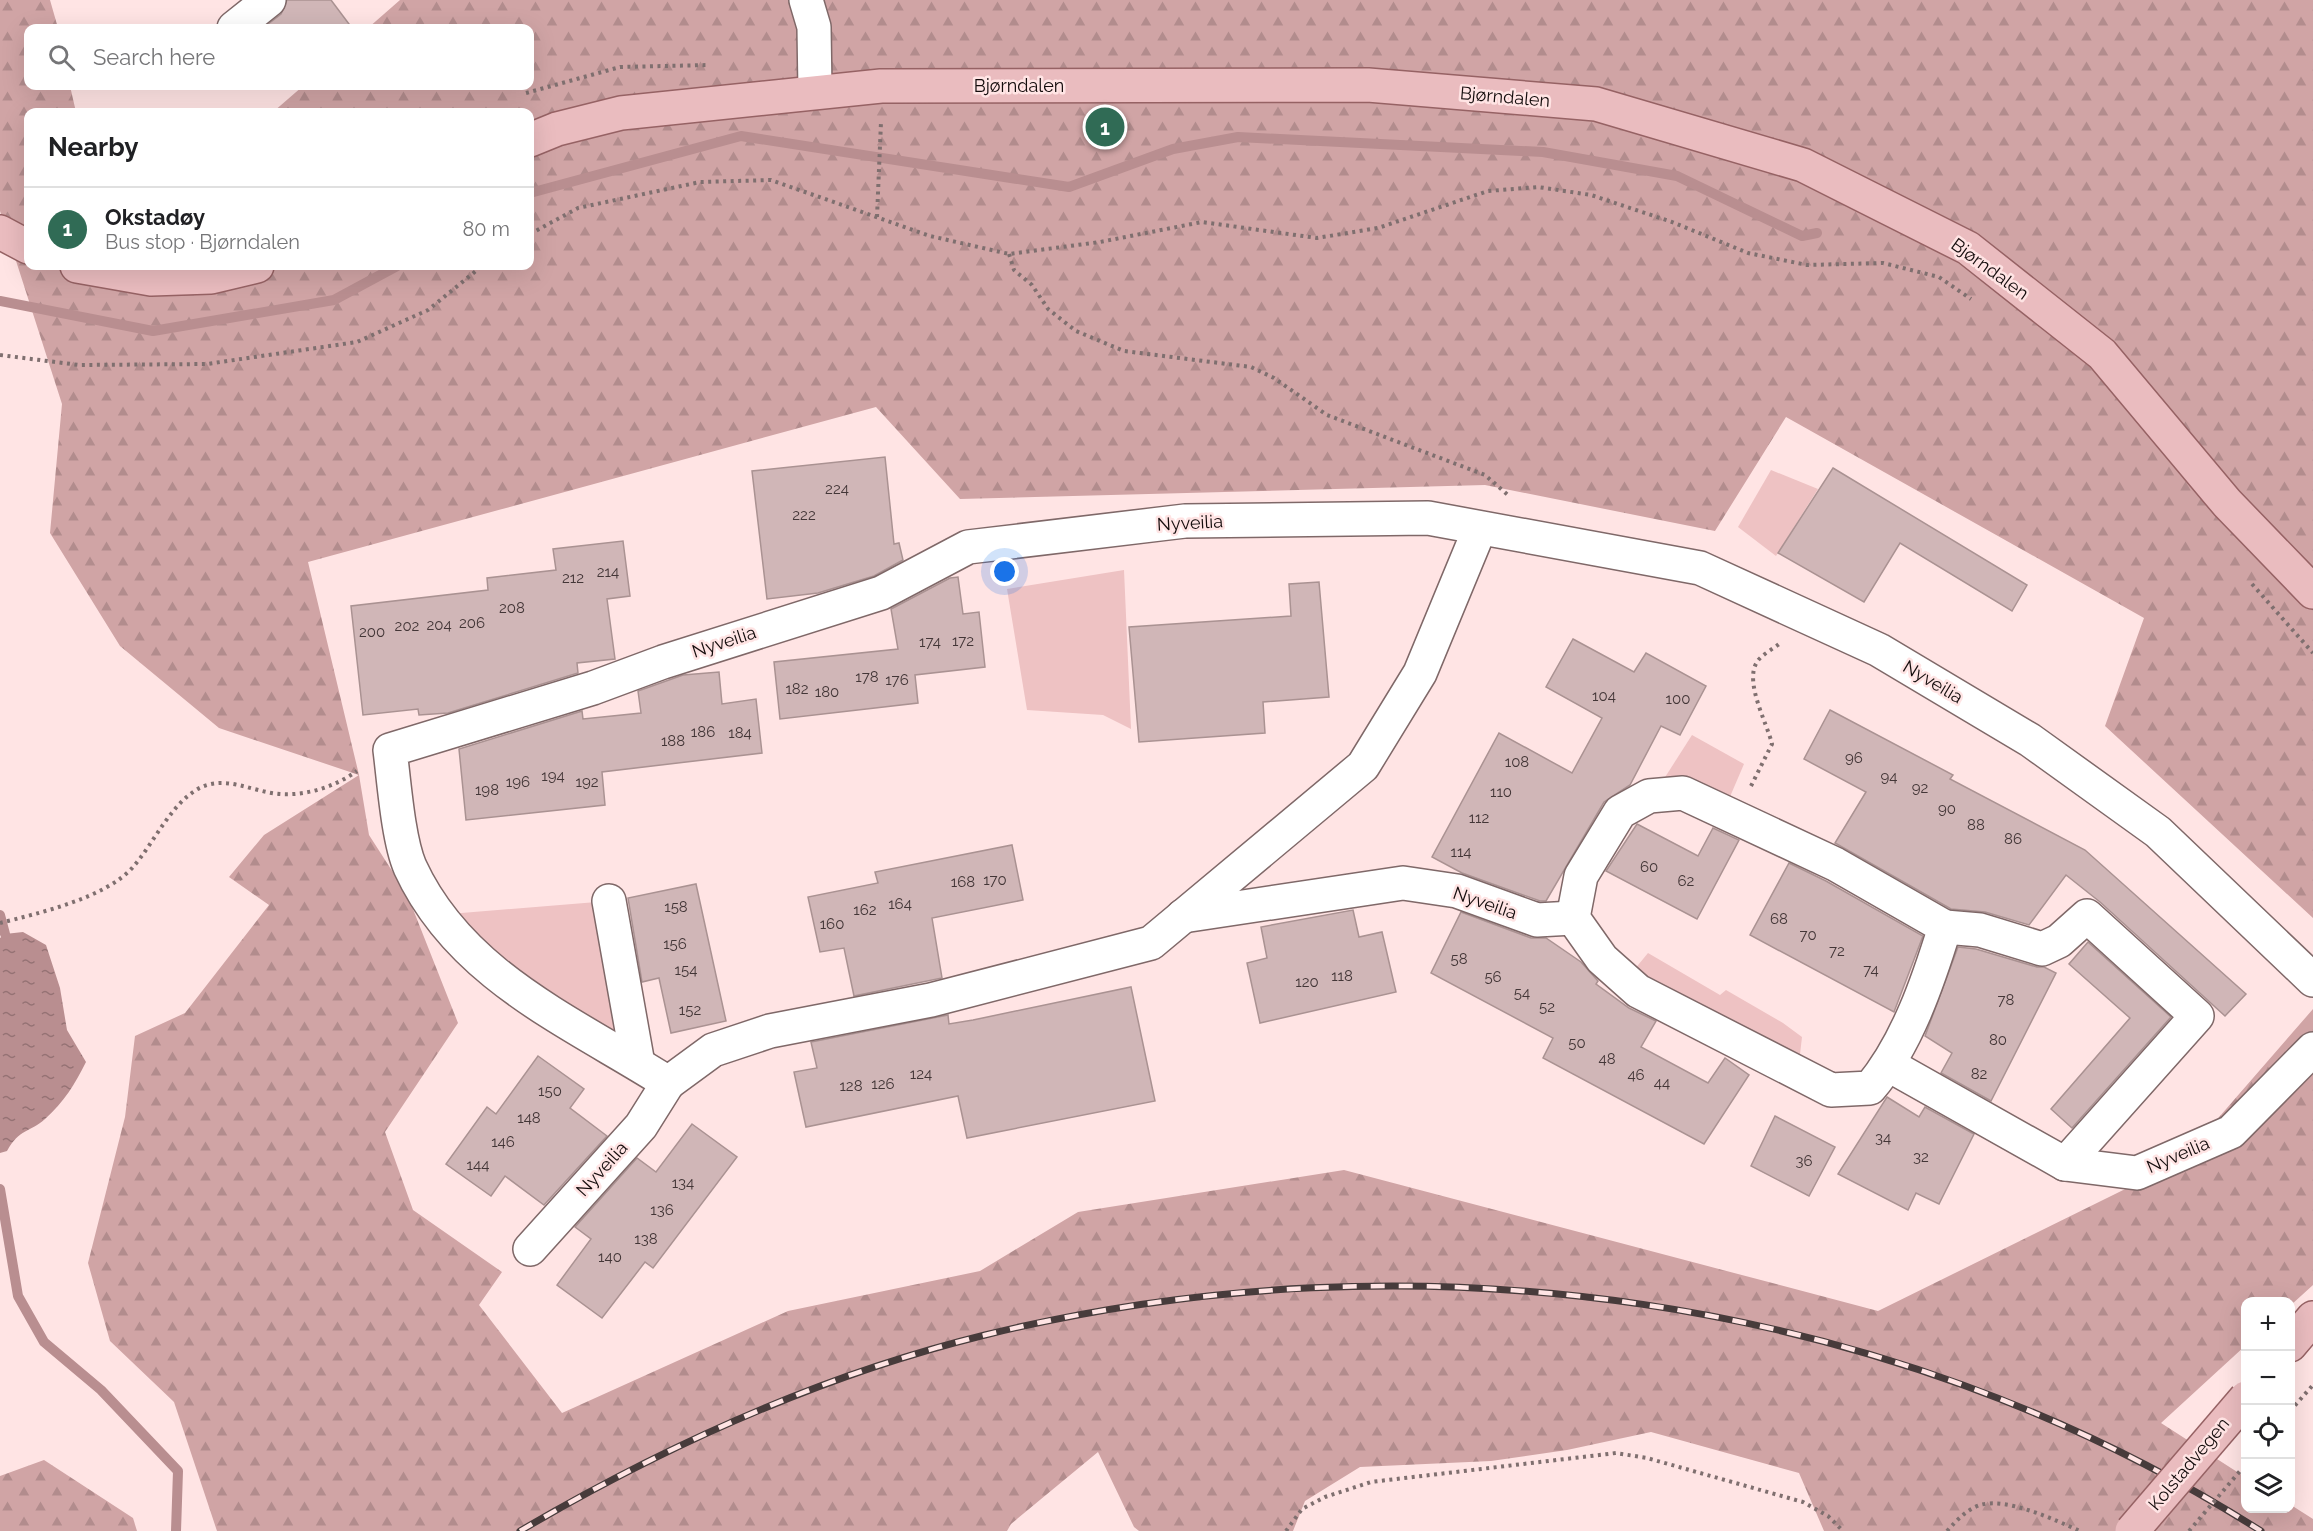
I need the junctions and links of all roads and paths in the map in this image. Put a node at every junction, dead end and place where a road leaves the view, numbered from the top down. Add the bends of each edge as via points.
1 (269, 0) edge
2 (806, 0) edge
3 (239, 24) edge
4 (710, 65) dead end
5 (815, 91) junction
6 (526, 93) dead end
7 (881, 126) dead end
8 (534, 138) edge
9 (877, 217) junction
10 (0, 232) edge
11 (534, 232) edge
12 (24, 245) edge
13 (1009, 254) junction
14 (100, 270) edge
15 (240, 270) edge
16 (477, 270) edge
17 (1978, 304) dead end
18 (0, 355) edge
19 (1480, 528) junction
20 (1541, 539) junction
21 (2245, 576) dead end
22 (2313, 592) edge
23 (1813, 617) junction
24 (2313, 653) edge
25 (390, 750) junction
26 (1732, 818) junction
27 (609, 901) dead end
28 (1183, 916) junction
29 (1574, 918) junction
30 (0, 923) edge
31 (1945, 927) junction
32 (2313, 980) edge
33 (2313, 1049) edge
34 (638, 1064) junction
35 (1889, 1065) junction
36 (668, 1083) junction
37 (2065, 1164) junction
38 (530, 1249) dead end
39 (2313, 1318) edge
40 (2295, 1339) edge
41 (2313, 1385) edge
42 (2241, 1404) edge
43 (2295, 1405) edge
44 (2241, 1470) edge
45 (1286, 1531) edge
46 (1843, 1531) edge
47 (1947, 1531) edge
48 (2080, 1531) edge
49 (2132, 1531) edge
50 (2188, 1531) edge

1 - 3 street
2 - 5 street via 814,27
4 - 6 path via 620,67
5 - 8 main road, Bjørndalen via 621,113
5 - 22 main road, Bjørndalen via 881,86 1368,86 1596,104 1803,165 1968,248 2102,354 2227,503
7 - 9 path
9 - 11 path via 771,180 700,182 578,208
9 - 13 path via 930,236
10 - 12 main road
13 - 17 path via 1100,242 1202,222 1317,238 1378,228 1488,191 1538,187 1591,195 1748,253 1807,265 1883,263 1939,277
13 - 20 path via 1014,270 1032,285 1048,309 1076,331 1124,351 1251,367 1337,420 1485,475 1515,501
14 - 15 main road via 151,279 211,277
16 - 18 path via 428,310 357,342 207,364 79,365
19 - 20 street, Nyveilia
19 - 25 street, Nyveilia via 1428,518 1185,521 968,547 881,593
19 - 28 street, Nyveilia via 1420,673 1363,766
20 - 23 street, Nyveilia via 1700,568
21 - 24 path
23 - 26 path via 1757,662 1753,677 1755,695 1772,744
23 - 32 street, Nyveilia via 1879,650 2030,740 2158,832
25 - 30 path via 327,788 280,794 219,781 196,790 174,812 131,870 102,890
25 - 34 street via 409,865 437,915 476,958 511,987
26 - 29 street via 1683,793 1649,796 1620,812 1581,876
26 - 31 street via 1835,864
27 - 34 street
28 - 29 street, Nyveilia via 1403,883 1457,891 1537,920
28 - 36 street, Nyveilia via 1150,944 931,1000 770,1031 713,1050
29 - 35 street via 1602,959 1638,991 1831,1090 1870,1088
31 - 35 street via 1933,966
31 - 37 street via 1980,930 2042,949 2059,941 2087,916 2197,1016
33 - 37 street, Nyveilia via 2231,1132 2137,1173
34 - 36 street
35 - 37 street, Nyveilia
36 - 38 street, Nyveilia via 641,1126
39 - 40 main road
41 - 43 path
42 - 49 main road, Kolstadvegen, bridge
44 - 50 path, bridge
45 - 46 path via 1302,1509 1371,1482 1616,1453 1647,1458 1803,1502 1828,1516
47 - 48 path via 1964,1513 1982,1505 2005,1505

